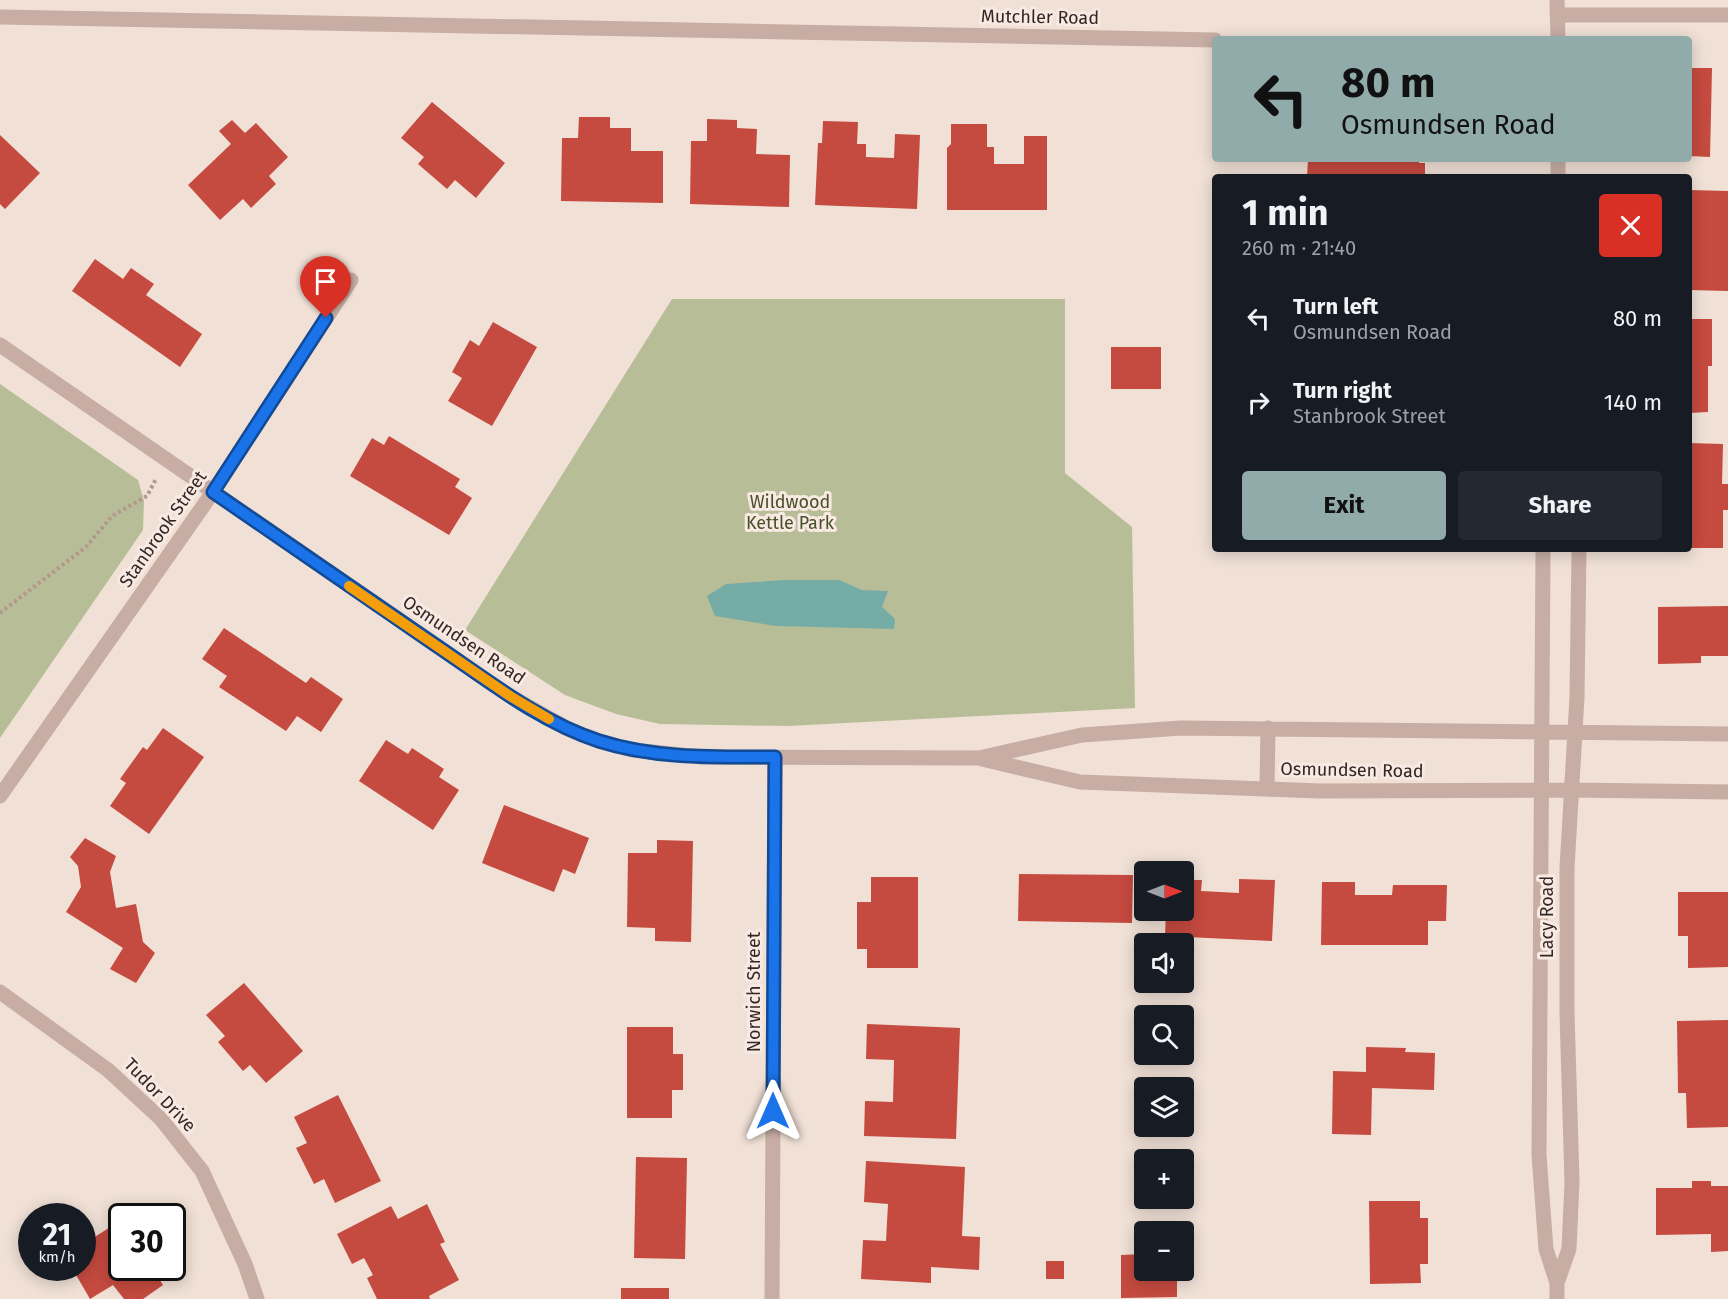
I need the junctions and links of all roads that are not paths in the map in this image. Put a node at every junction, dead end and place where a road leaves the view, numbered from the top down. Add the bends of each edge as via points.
1 (1557, 7) edge
2 (1728, 15) edge
3 (0, 17) edge
4 (1558, 36) edge
5 (1212, 40) edge
6 (351, 280) dead end
7 (0, 345) edge
8 (213, 492) junction
9 (1543, 552) edge
10 (1579, 552) edge
11 (1268, 728) junction
12 (1541, 732) junction
13 (1575, 733) junction
14 (1728, 734) edge
15 (775, 757) junction
16 (979, 758) junction
17 (1267, 789) junction
18 (1540, 790) junction
19 (1571, 790) junction
20 (1728, 792) edge
21 (0, 796) edge
22 (0, 992) edge
23 (1557, 1291) edge
24 (257, 1299) edge
25 (772, 1299) edge

1 - 2 street
1 - 4 street
3 - 5 street, Mutchler Road
6 - 8 street, Stanbrook Street
7 - 8 street, Osmundsen Road
8 - 15 street, Osmundsen Road via 510,696 568,729 632,750 702,757
8 - 21 street, Stanbrook Street
9 - 12 street, Lacy Road
10 - 13 street, Lacy Road
11 - 12 street, Osmundsen Road
11 - 16 street, Osmundsen Road via 1181,728 1082,735
11 - 17 street
12 - 13 street, Osmundsen Road
12 - 18 street, Lacy Road
13 - 14 street, Osmundsen Road
13 - 19 street, Lacy Road
15 - 16 street, Osmundsen Road
15 - 25 street, Norwich Street
16 - 17 street, Osmundsen Road via 1080,782
17 - 18 street, Osmundsen Road
18 - 19 street, Osmundsen Road
18 - 23 street, Lacy Road via 1539,1155 1545,1249
19 - 20 street, Osmundsen Road
19 - 23 street, Lacy Road via 1567,1013 1572,1182 1569,1249
22 - 24 street, Tudor Drive via 108,1070 161,1119 202,1171

